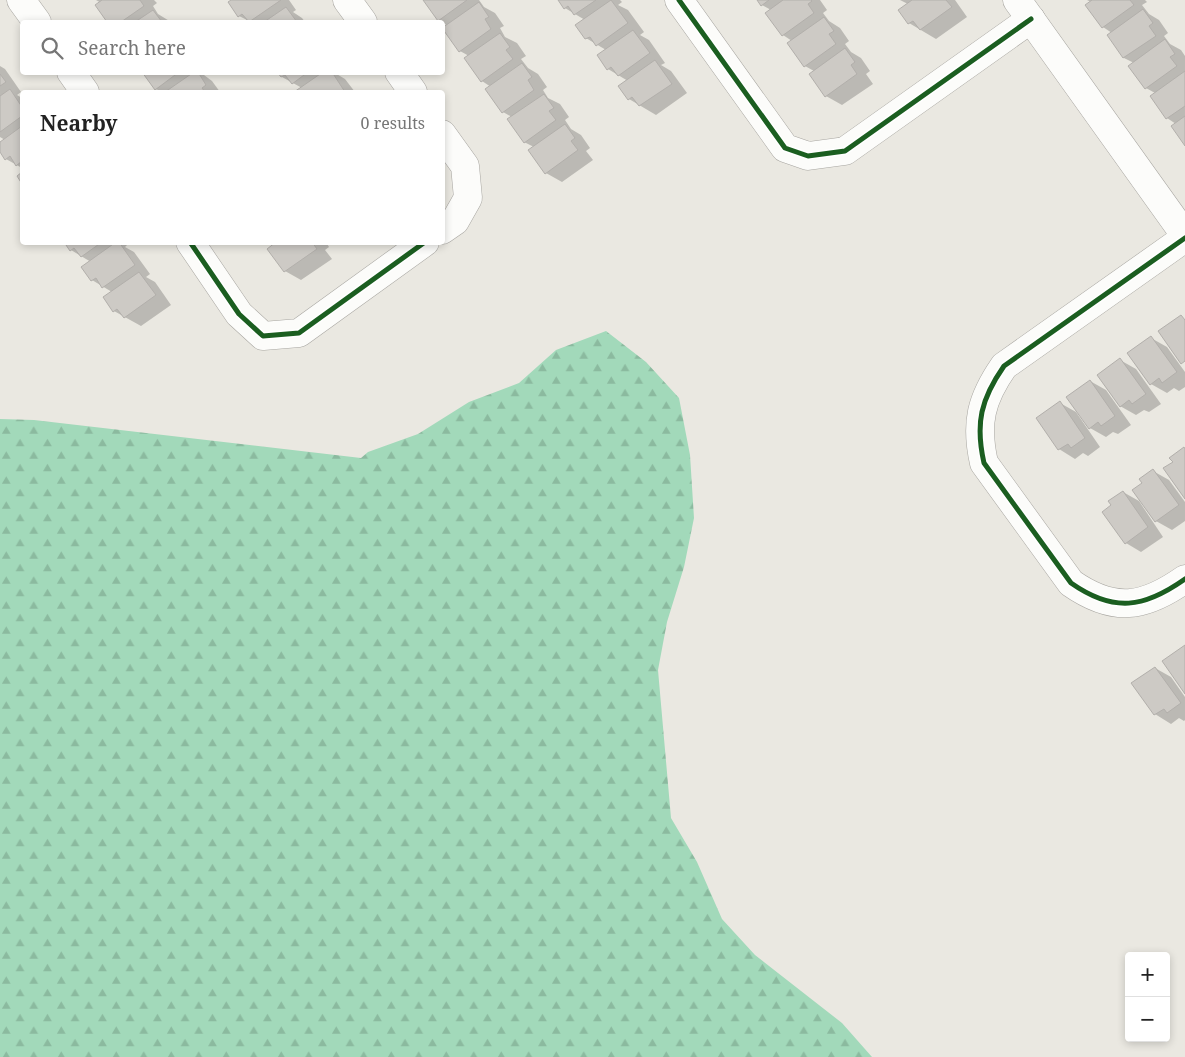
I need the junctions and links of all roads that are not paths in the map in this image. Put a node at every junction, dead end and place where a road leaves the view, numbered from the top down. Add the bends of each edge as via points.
1 (21, 0) edge
2 (347, 0) edge
3 (679, 0) edge
4 (1024, 10) edge
5 (36, 20) edge
6 (362, 20) edge
7 (74, 75) edge
8 (401, 75) edge
9 (84, 90) edge
10 (412, 90) edge
11 (445, 138) edge
12 (445, 228) edge
13 (1185, 236) edge
14 (192, 245) edge
15 (421, 245) edge
16 (1185, 579) edge

1 - 5 street
2 - 6 street
3 - 4 street via 784,148 808,156 844,151
4 - 13 street
7 - 9 street
8 - 10 street
11 - 12 street via 465,166 468,198 455,221
13 - 16 street via 1004,366 992,382 980,420 984,463 1071,584 1103,601 1122,604 1156,597
14 - 15 street via 239,314 264,336 299,333

